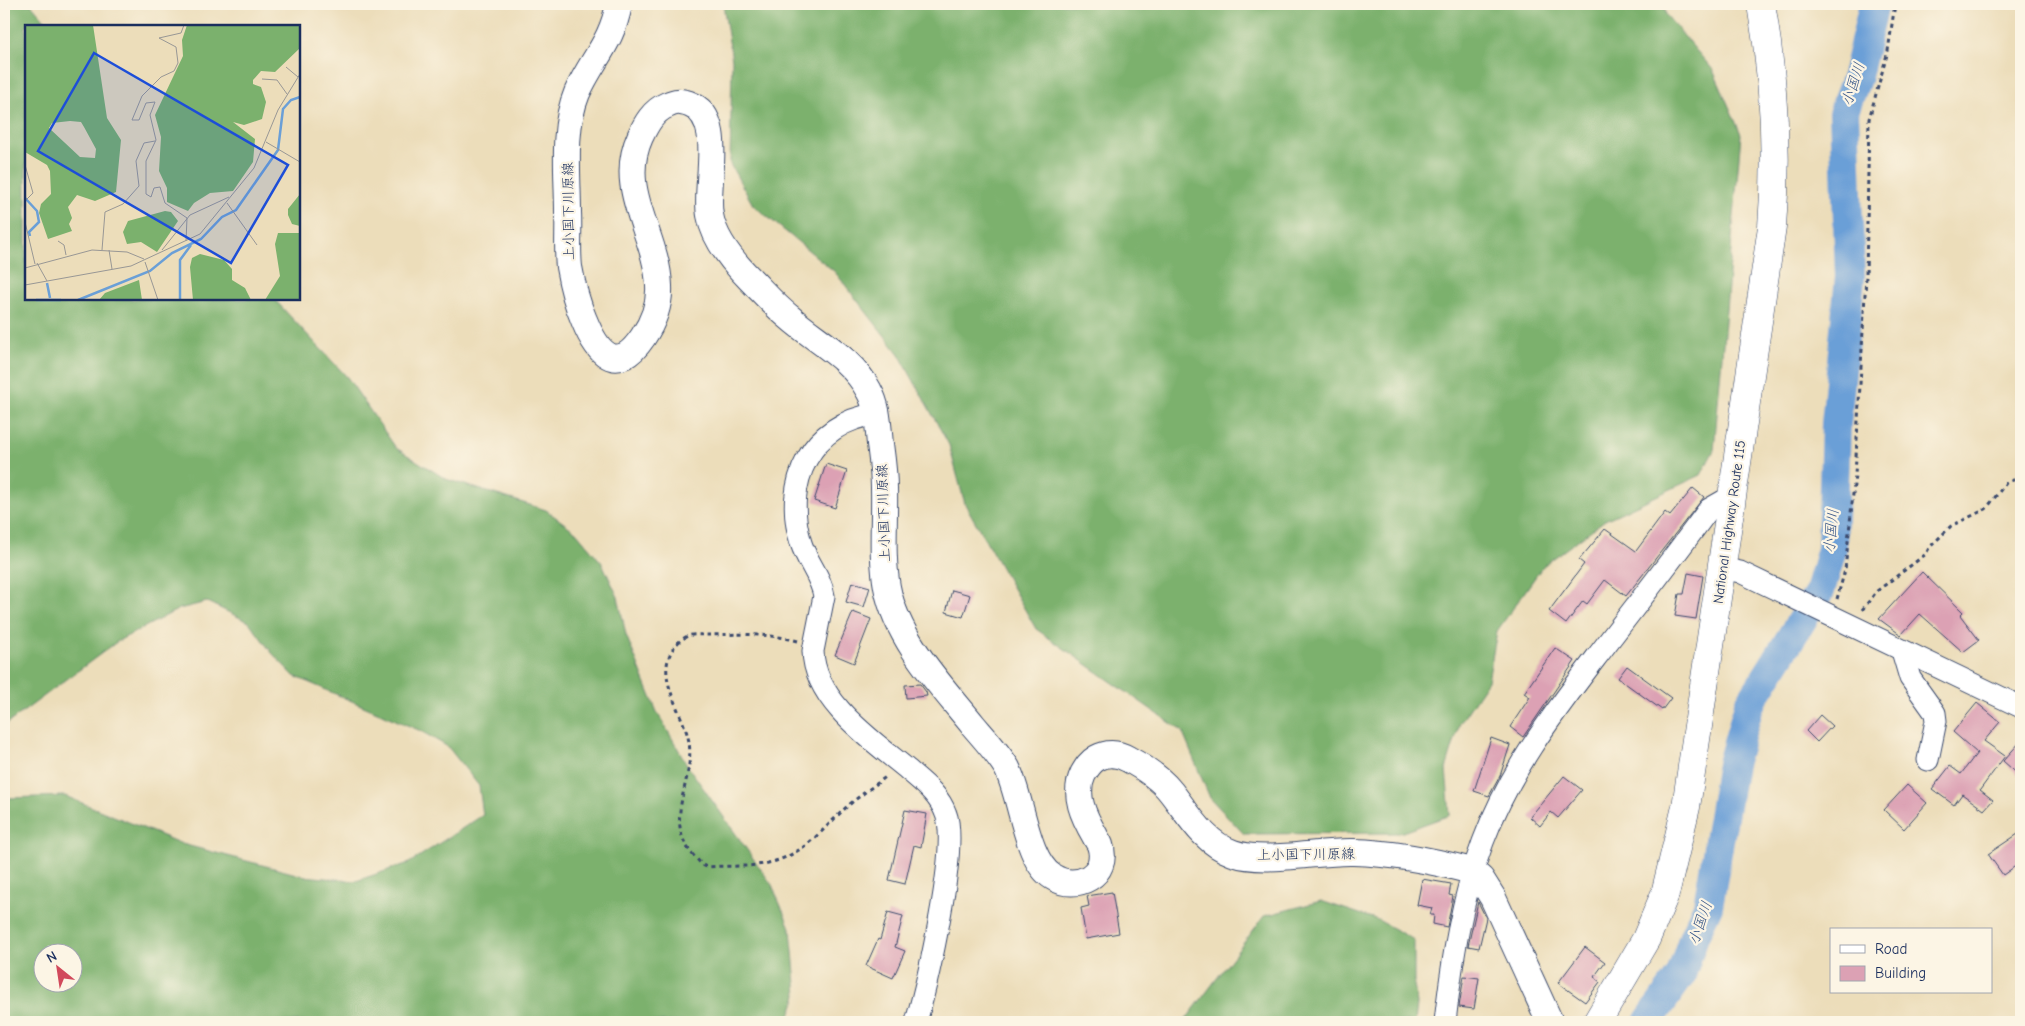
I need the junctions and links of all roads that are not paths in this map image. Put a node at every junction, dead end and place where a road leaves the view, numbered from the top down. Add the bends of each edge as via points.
1 (618, 4) edge
2 (1761, 4) edge
3 (876, 414) junction
4 (1732, 501) junction
5 (1722, 568) junction
6 (1902, 651) junction
7 (2021, 707) edge
8 (1928, 760) dead end
9 (1472, 871) junction
10 (916, 1022) edge
11 (1445, 1022) edge
12 (1550, 1022) edge
13 (1597, 1022) edge

1 - 3 main road, 上小国下川原線 via 612,33 577,94 569,121 569,266 581,314 597,348 607,356 622,356 637,346 652,323 660,294 657,266 632,180 633,152 655,112 677,102 691,104 708,122 712,142 708,211 714,232 736,265 787,316 861,376 874,400
2 - 4 highway, National Highway Route 115 via 1770,62 1776,177 1772,227
3 - 9 main road, 上小国下川原線 via 884,485 884,556 894,612 927,667 1004,762 1017,790 1031,848 1041,867 1051,877 1073,883 1089,880 1098,871 1100,845 1079,802 1079,782 1087,766 1101,755 1118,754 1168,788 1193,822 1214,843 1235,854 1265,857 1355,852
3 - 10 street via 852,418 831,431 816,446 798,480 794,516 801,544 823,587 824,596 813,645 813,661 820,684 862,732 931,790 941,804 950,830 938,922
4 - 5 highway, National Highway Route 115
4 - 9 street via 1723,501 1710,509 1534,739 1510,782
5 - 6 street via 1740,572
5 - 13 highway, National Highway Route 115 via 1686,807 1665,894 1646,939
6 - 7 street
6 - 8 street via 1910,678 1935,713
9 - 11 street via 1459,921
9 - 12 main road via 1493,898

